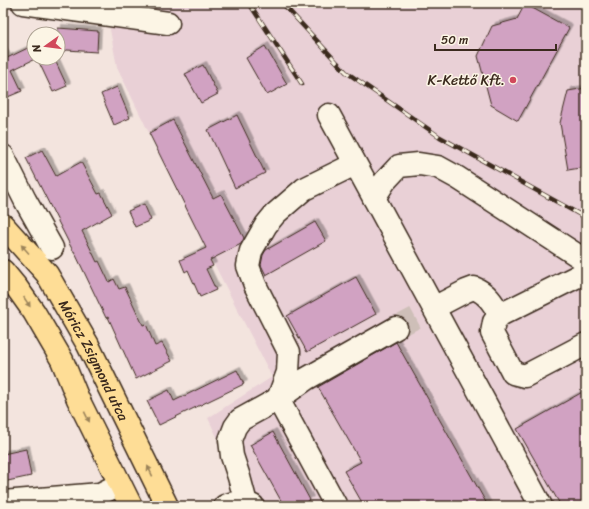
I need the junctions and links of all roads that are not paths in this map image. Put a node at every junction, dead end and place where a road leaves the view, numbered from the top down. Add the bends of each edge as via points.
1 (23, 3) edge
2 (168, 23) dead end
3 (329, 115) dead end
4 (3, 156) edge
5 (356, 164) junction
6 (374, 198) junction
7 (3, 225) edge
8 (52, 248) dead end
9 (586, 261) edge
10 (3, 271) edge
11 (586, 274) edge
12 (443, 304) tunnel mouth
13 (500, 315) junction
14 (396, 328) tunnel mouth
15 (586, 344) edge
16 (278, 399) junction
17 (120, 484) junction
18 (3, 502) edge
19 (249, 504) edge
20 (332, 505) edge
21 (131, 506) edge
22 (168, 506) edge
23 (225, 506) edge
24 (541, 506) edge

1 - 2 street
3 - 5 street
4 - 8 street
5 - 6 street
5 - 16 street via 304,189 275,214 251,251 248,266 255,285 289,352 288,372
6 - 9 street via 384,181 399,166 419,164 438,167
6 - 24 street
22 -> 7 main road, Móricz Zsigmond utca via 88,345 47,274
10 -> 17 main road, Móricz Zsigmond utca via 34,312 62,360 78,399
11 - 13 street
12 - 13 street via 474,288 482,291
13 - 15 street via 494,322 492,333 513,373 524,376
14 - 16 street via 306,379
16 - 19 street via 240,420 230,440 232,456
16 - 20 street
17 - 18 street via 100,494 88,496
17 - 21 main road, Móricz Zsigmond utca
19 - 23 street

